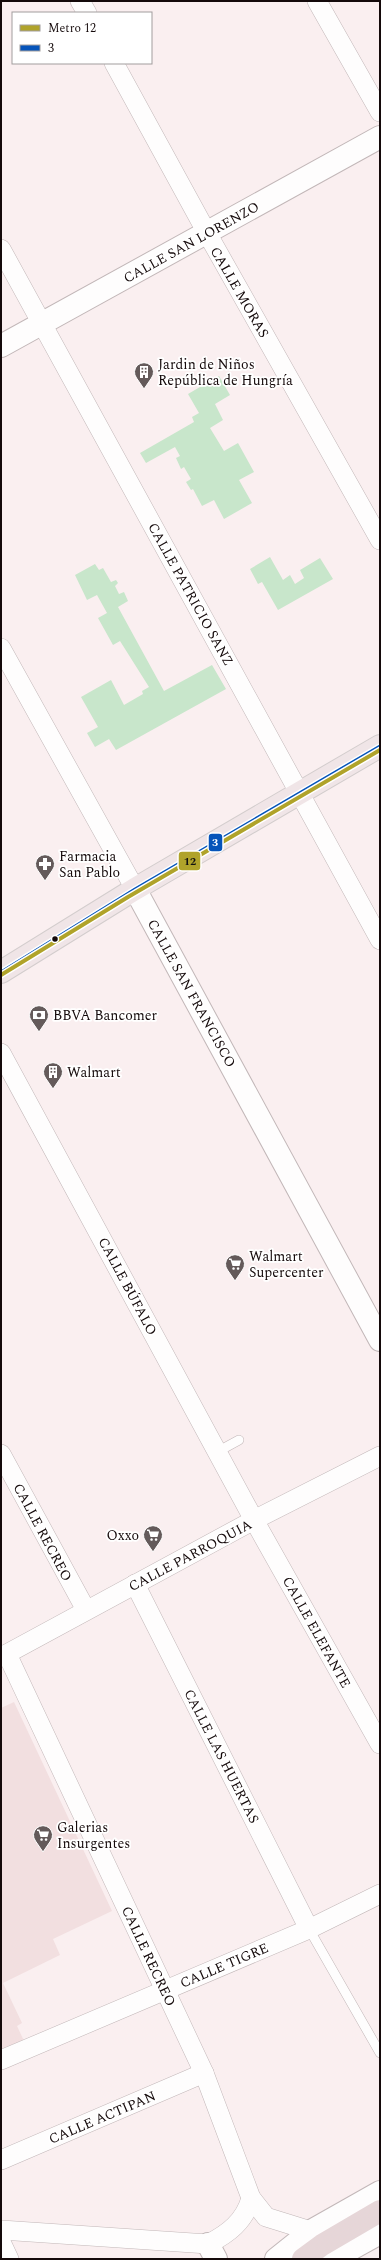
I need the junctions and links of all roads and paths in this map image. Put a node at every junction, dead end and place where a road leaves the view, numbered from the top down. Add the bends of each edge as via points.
1 (80, 1) edge
2 (317, 1) edge
3 (86, 12) edge
4 (115, 64) edge
5 (380, 112) edge
6 (380, 137) edge
7 (207, 233) junction
8 (1, 249) edge
9 (44, 324) junction
10 (1, 346) edge
11 (380, 540) edge
12 (1, 648) edge
13 (380, 746) edge
14 (300, 793) junction
15 (135, 889) junction
16 (380, 940) edge
17 (1, 972) edge
18 (1, 1053) edge
19 (380, 1340) edge
20 (239, 1440) dead end
21 (217, 1452) junction
22 (1, 1454) edge
23 (380, 1456) edge
24 (254, 1520) junction
25 (135, 1584) junction
26 (86, 1610) junction
27 (4, 1655) edge
28 (380, 1744) edge
29 (380, 1894) edge
30 (309, 1929) junction
31 (165, 1990) junction
32 (380, 2053) edge
33 (1, 2060) edge
34 (204, 2073) junction
35 (1, 2160) edge
36 (380, 2192) edge
37 (251, 2198) junction
38 (380, 2211) edge
39 (1, 2230) edge
40 (311, 2231) junction
41 (380, 2233) edge
42 (1, 2242) edge
43 (212, 2252) edge
44 (8, 2259) edge
45 (276, 2259) edge
46 (303, 2259) edge
47 (333, 2259) edge

1 - 3 street
2 - 5 street
4 - 7 street, CALLE MORAS
6 - 7 street, CALLE SAN LORENZO
7 - 9 street, CALLE SAN LORENZO
7 - 11 street, CALLE MORAS
8 - 9 street, CALLE PATRICIO SANZ
9 - 10 street, CALLE SAN LORENZO
9 - 14 street, CALLE PATRICIO SANZ
12 - 15 street, CALLE SAN FRANCISCO
13 - 14 main road
14 - 15 main road
14 - 16 street, CALLE PATRICIO SANZ
15 - 17 main road
15 - 19 street, CALLE SAN FRANCISCO
18 - 21 street, CALLE BÚFALO
20 - 21 lane
21 - 24 street, CALLE BÚFALO
22 - 26 street, CALLE RECREO
23 - 24 street, CALLE PARROQUIA
24 - 25 street, CALLE PARROQUIA
24 - 28 street, CALLE ELEFANTE
25 - 26 street, CALLE PARROQUIA
25 - 30 street, CALLE LAS HUERTAS
26 - 27 street, CALLE PARROQUIA
27 - 31 street, CALLE RECREO
29 - 30 street, CALLE TIGRE
30 - 31 street, CALLE TIGRE
30 - 32 lane
31 - 33 street, CALLE TIGRE
31 - 34 street, CALLE RECREO
34 - 35 street, CALLE ACTIPAN
34 - 37 street, CALLE RECREO
36 - 40 street
37 - 40 street, CALLE RECREO via 266,2217
37 - 43 street via 248,2210 223,2236
38 - 46 highway
39 - 43 street
40 - 45 street
41 - 47 street
42 - 44 street

